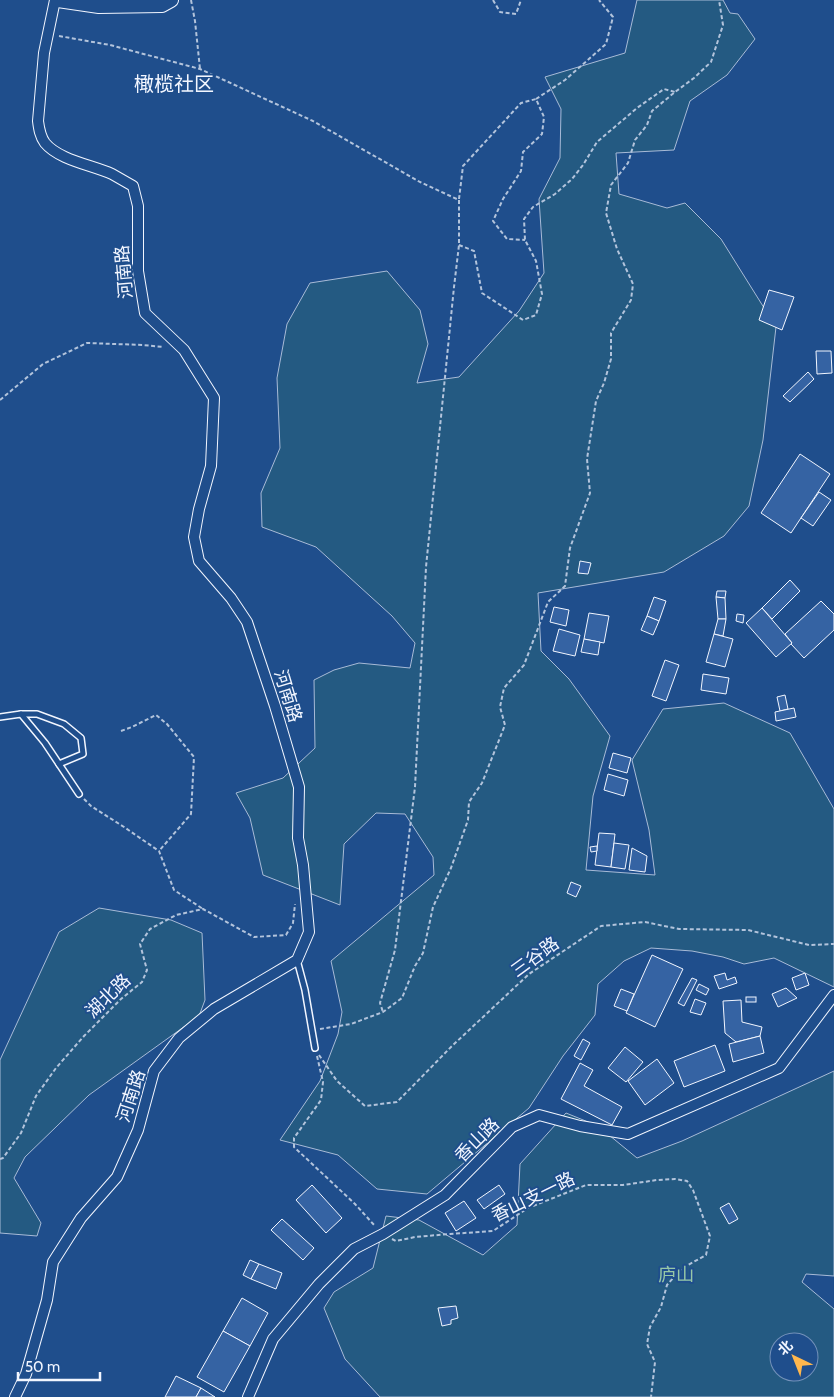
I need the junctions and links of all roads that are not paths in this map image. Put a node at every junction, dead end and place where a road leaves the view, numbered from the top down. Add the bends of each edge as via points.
1 (56, 0) edge
2 (171, 0) edge
3 (21, 714) junction
4 (0, 717) edge
5 (59, 764) junction
6 (79, 794) road end
7 (297, 960) junction
8 (834, 995) edge
9 (315, 1048) road end
10 (15, 1397) edge
11 (248, 1397) edge

1 - 2 main road via 99,6 162,5
1 - 7 street, 河南路 via 44,53 39,132 45,143 63,156 112,174 133,186 138,206 138,271 144,313 184,350 214,398 211,466 194,537 199,560 247,622 299,787 298,838 309,932
3 - 4 lane
3 - 5 lane
3 - 5 lane via 37,714 64,724 81,738 83,754
5 - 6 lane
7 - 9 lane
7 - 10 street, 河南路 via 214,1009 179,1038 154,1071 138,1130 118,1178 81,1218 53,1262 48,1300 26,1374
8 - 11 street, 香山路 via 779,1068 628,1134 539,1115 512,1127 445,1195 354,1248 273,1340

